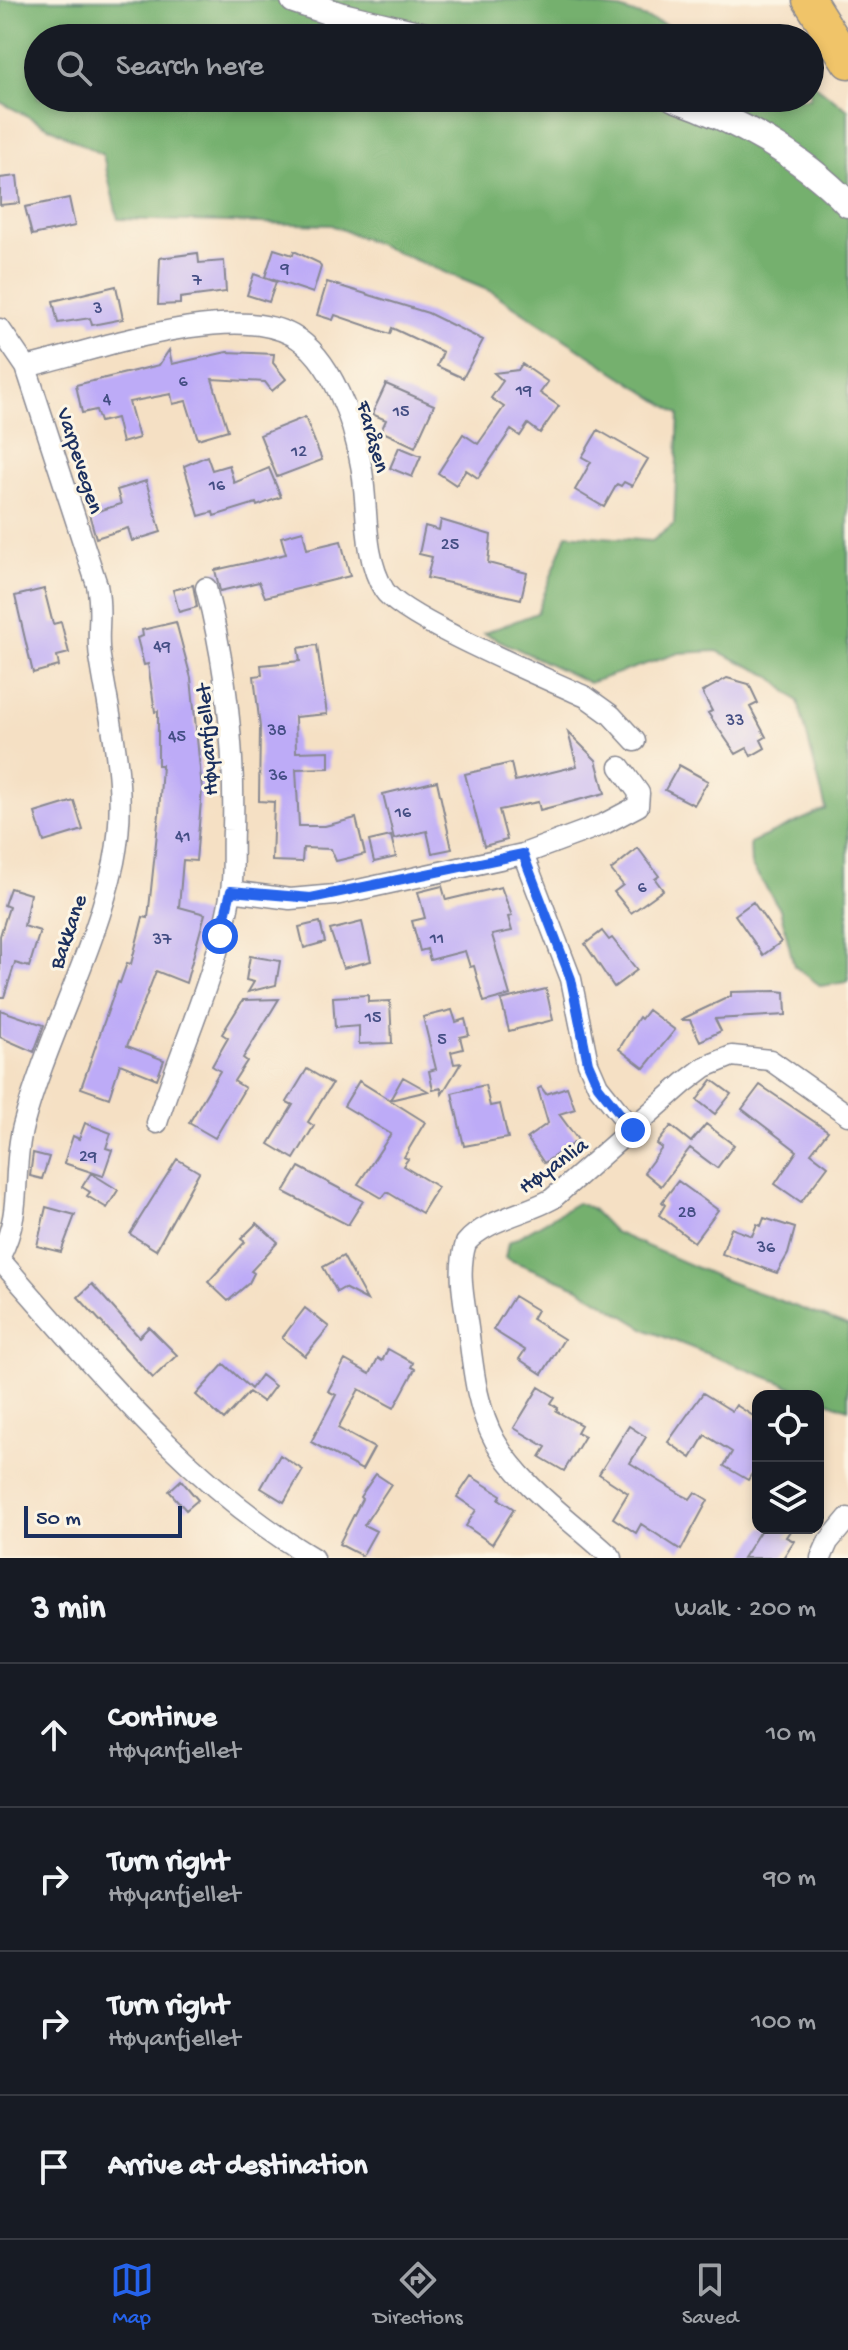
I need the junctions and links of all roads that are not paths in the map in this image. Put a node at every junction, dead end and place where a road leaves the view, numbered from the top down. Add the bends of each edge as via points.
1 (294, 0) edge
2 (809, 0) edge
3 (375, 24) edge
4 (848, 62) edge
5 (708, 112) edge
6 (848, 204) edge
7 (0, 329) edge
8 (26, 367) junction
9 (206, 588) dead end
10 (102, 613) joint
11 (635, 741) dead end
12 (620, 767) dead end
13 (523, 854) junction
14 (231, 891) junction
15 (848, 1115) edge
16 (157, 1123) dead end
17 (633, 1130) junction
18 (0, 1258) edge
19 (848, 1518) edge
20 (313, 1558) edge
21 (612, 1558) edge
22 (821, 1558) edge

1 - 3 street
2 - 4 main road
5 - 6 street via 746,128 807,168
7 - 8 street, Varpevegen
8 - 10 street, Varpevegen
8 - 11 street, Faråsen via 201,326 254,323 293,335 326,369 353,436 365,486 369,542 384,590 411,614 586,697
9 - 14 street, Høyanfjellet via 222,647 231,724
10 - 18 street, Bakkane via 99,645 118,761 117,841 103,898 24,1123 15,1220
12 - 13 street via 639,793 638,806
13 - 14 street via 311,898
13 - 17 street via 571,979 588,1063 598,1086
14 - 16 street, Høyanfjellet
15 - 17 street, Høyanlia via 770,1060 732,1056 705,1067
17 - 21 street, Høyanlia via 552,1199 473,1234 462,1255 474,1371 494,1441 513,1466
18 - 20 street, Bakkane via 222,1495
19 - 22 street

